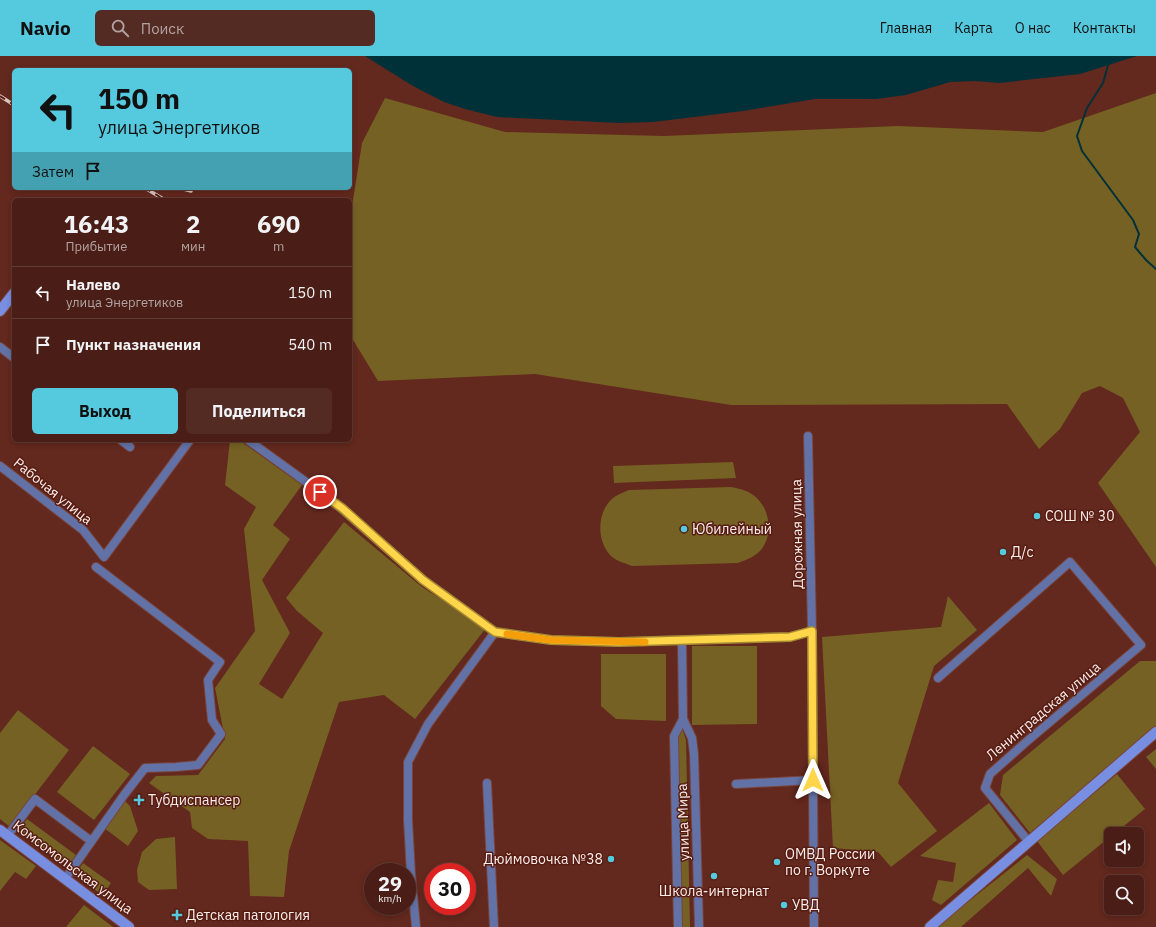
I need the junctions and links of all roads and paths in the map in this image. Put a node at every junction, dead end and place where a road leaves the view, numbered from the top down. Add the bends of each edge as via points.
1 (12, 295) edge
2 (0, 310) edge
3 (0, 347) edge
4 (12, 356) edge
5 (808, 436) dead end
6 (124, 442) edge
7 (189, 442) edge
8 (251, 442) edge
9 (130, 447) dead end
10 (0, 466) edge
11 (96, 567) dead end
12 (812, 631) junction
13 (495, 632) junction
14 (682, 641) junction
15 (938, 678) dead end
16 (683, 719) junction
17 (1156, 732) edge
18 (813, 780) junction
19 (487, 783) dead end
20 (736, 784) dead end
21 (4, 832) edge
22 (91, 842) junction
23 (1029, 842) junction
24 (65, 879) junction
25 (129, 927) edge
26 (416, 927) edge
27 (494, 927) edge
28 (678, 927) edge
29 (699, 927) edge
30 (814, 927) edge
31 (930, 927) edge

1 - 2 street
3 - 4 street
5 - 12 street, Дорожная улица
6 - 9 street
7 - 10 street, Рабочая улица via 104,556 83,530
8 - 13 street via 342,508 423,580
11 - 22 street via 220,662 208,680 212,720 221,734 198,765 145,768
12 - 14 street via 790,637
12 - 18 street, Дорожная улица
13 - 14 street via 551,640
13 - 26 street via 428,724 408,762 408,820
14 - 16 street, улица Мира
15 - 23 street, Ленинградская улица via 1070,562 1141,645 990,774 985,788
16 - 28 street, улица Мира via 674,736
16 - 29 street, улица Мира via 692,738 694,754
17 - 23 street
18 - 20 street
18 - 30 street, Дорожная улица
19 - 27 street
21 - 22 street via 35,799
21 - 24 street, Комсомольская улица
22 - 24 street
23 - 31 street
24 - 25 street, Комсомольская улица

